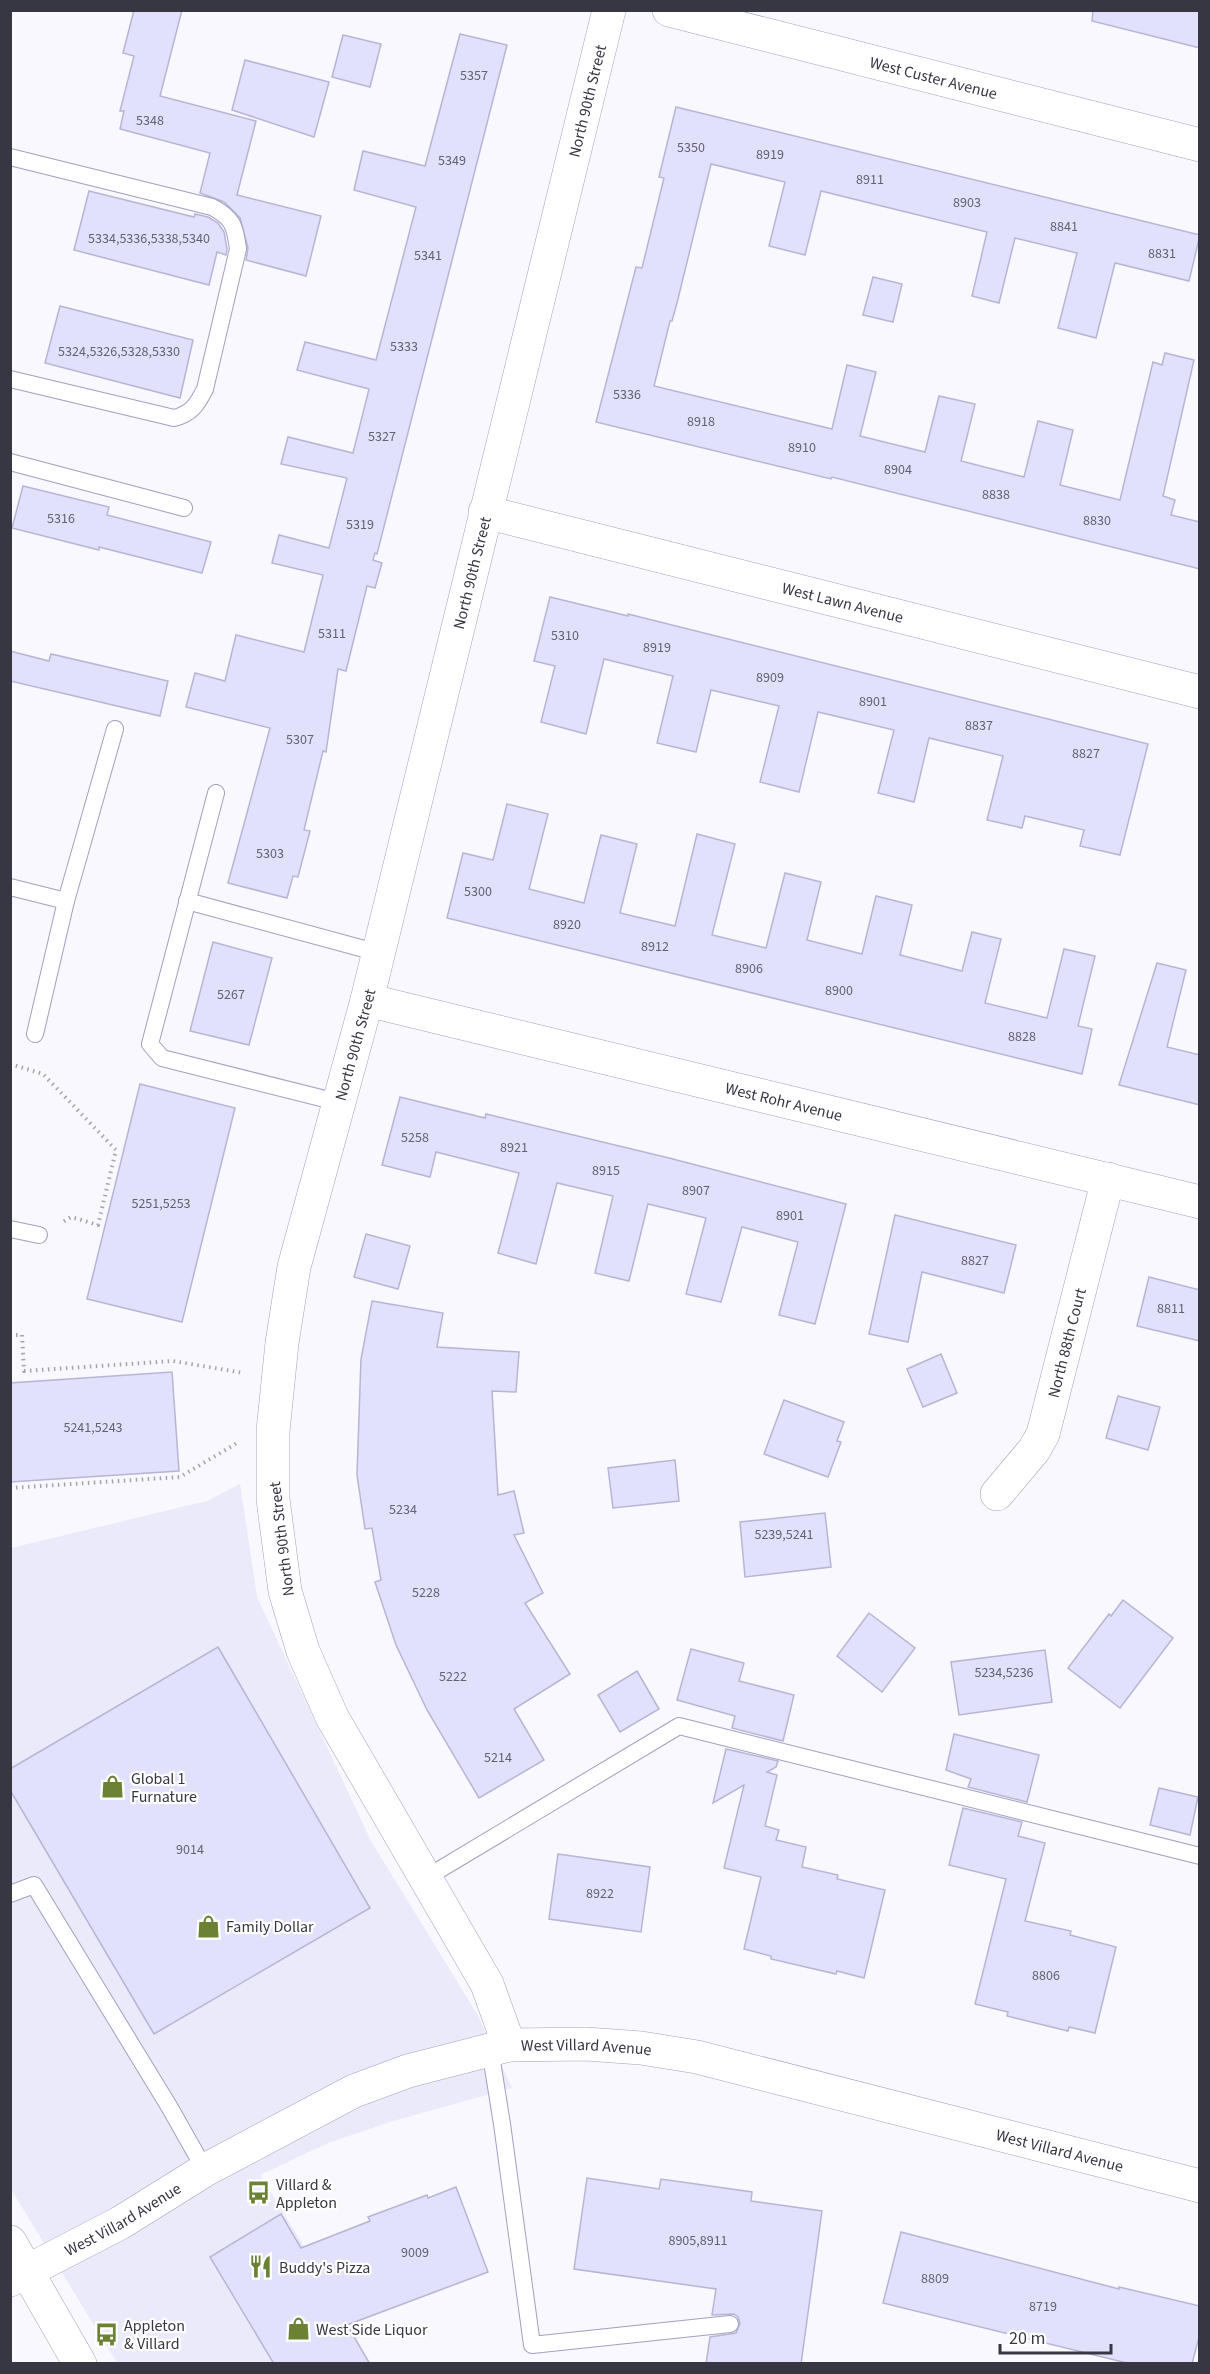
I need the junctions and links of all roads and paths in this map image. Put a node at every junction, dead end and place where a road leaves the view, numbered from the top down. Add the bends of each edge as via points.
1 (609, 10) edge
2 (669, 10) edge
3 (1200, 145) edge
4 (10, 157) edge
5 (10, 378) edge
6 (10, 462) edge
7 (184, 508) dead end
8 (485, 512) junction
9 (1200, 692) edge
10 (115, 729) dead end
11 (216, 793) dead end
12 (10, 887) edge
13 (66, 901) junction
14 (187, 901) junction
15 (379, 953) junction
16 (367, 1000) junction
17 (35, 1034) dead end
18 (10, 1064) edge
19 (341, 1104) junction
20 (1108, 1179) junction
21 (1200, 1202) edge
22 (10, 1229) edge
23 (39, 1235) joint
24 (10, 1335) edge
25 (278, 1379) junction
26 (273, 1431) junction
27 (10, 1488) edge
28 (997, 1494) dead end
29 (1200, 1856) edge
30 (424, 1879) junction
31 (10, 1894) edge
32 (499, 2047) junction
33 (205, 2170) junction
34 (1200, 2186) edge
35 (10, 2242) edge
36 (19, 2276) edge
37 (730, 2324) dead end
38 (80, 2364) edge

1 - 8 street, North 90th Street
2 - 3 street, West Custer Avenue
4 - 5 lane via 212,207 227,215 236,230 238,249 205,389 187,415 174,418
6 - 7 lane
8 - 9 street, West Lawn Avenue
8 - 15 street, North 90th Street
10 - 13 lane
11 - 14 lane
12 - 13 lane
13 - 17 lane
14 - 15 lane
14 - 19 lane via 150,1044 162,1058
15 - 16 street, North 90th Street
16 - 19 street, North 90th Street
16 - 20 street, West Rohr Avenue
18 - 23 path via 43,1074 117,1150 98,1225 70,1217
19 - 25 street, North 90th Street via 294,1267
20 - 21 street, West Rohr Avenue
20 - 28 street, North 88th Court via 1043,1434
22 - 23 lane
24 - 25 path via 22,1335 24,1371 173,1361
25 - 26 street, North 90th Street
26 - 27 path via 244,1439 180,1477
26 - 30 street, North 90th Street via 273,1500 285,1591 303,1651 332,1717
29 - 30 lane via 679,1726
30 - 32 street, North 90th Street via 487,1984
31 - 33 lane via 34,1885
32 - 33 street, West Villard Avenue via 408,2071 354,2091
32 - 34 street, West Villard Avenue via 586,2044 696,2057
32 - 37 lane via 502,2124 532,2344
33 - 36 street, West Villard Avenue via 120,2223
35 - 36 street
36 - 38 street

